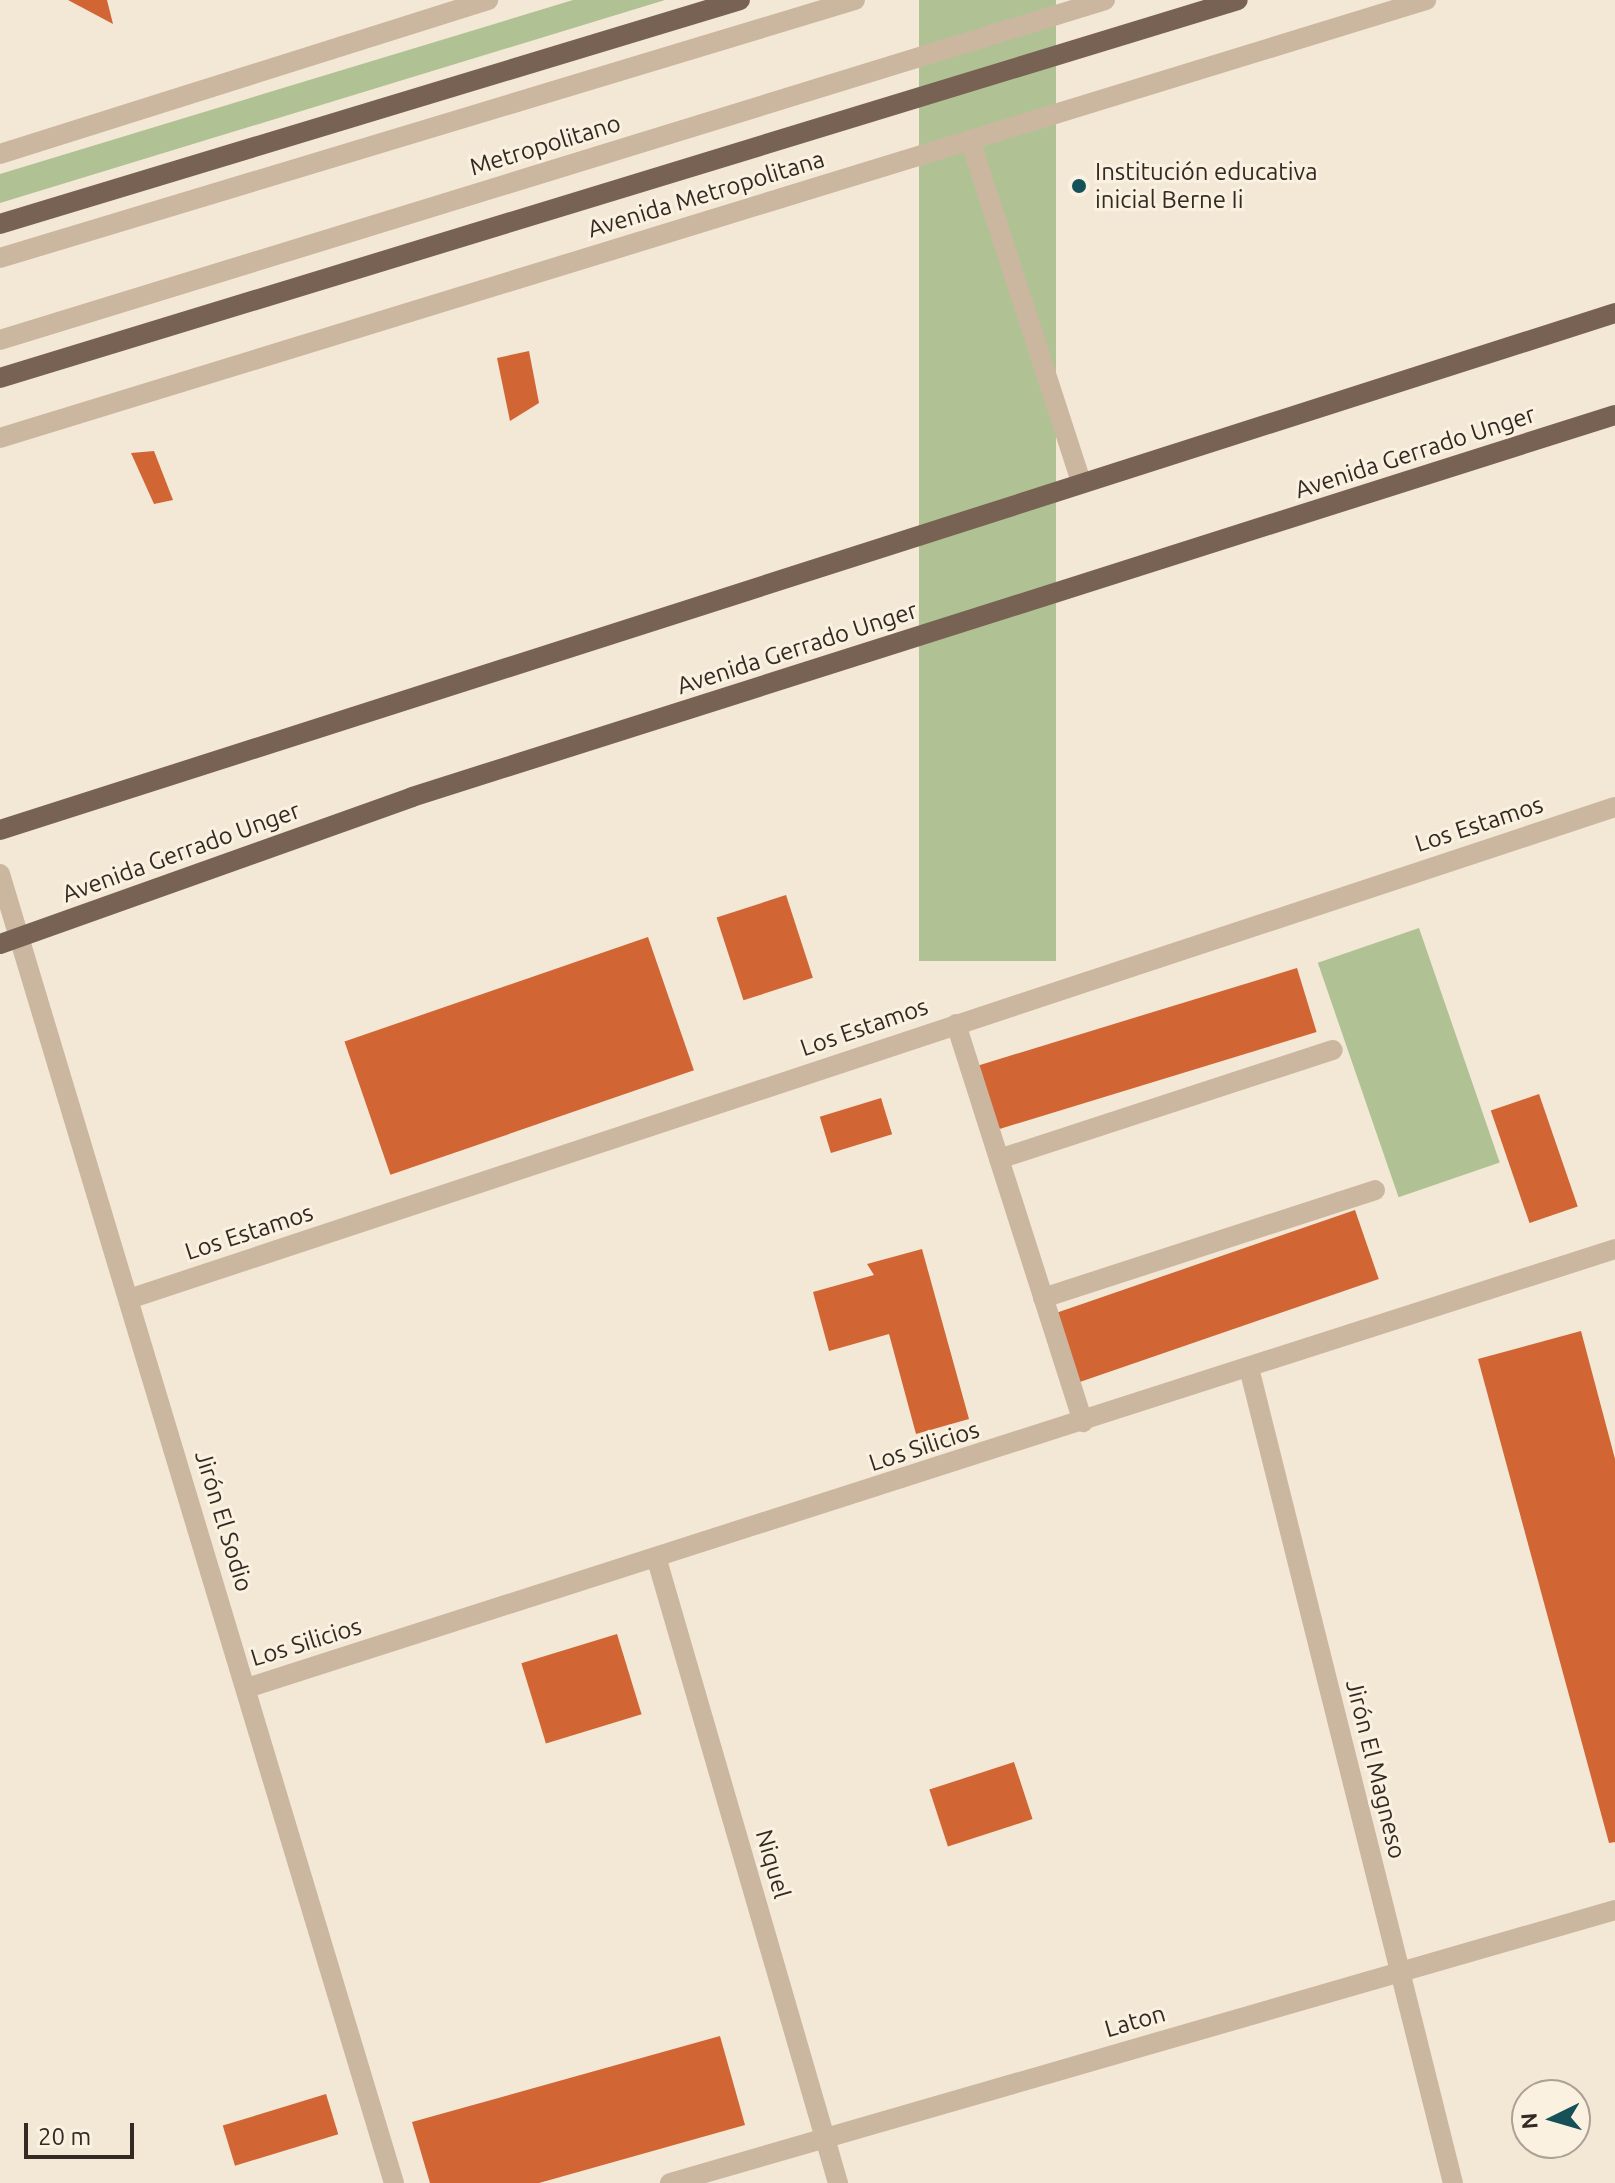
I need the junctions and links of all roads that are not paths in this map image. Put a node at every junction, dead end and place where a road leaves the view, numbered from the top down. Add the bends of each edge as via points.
1 (488, 0) edge
2 (740, 0) edge
3 (855, 0) edge
4 (1105, 0) edge
5 (1238, 0) edge
6 (1426, 0) edge
7 (970, 140) junction
8 (0, 154) edge
9 (0, 224) edge
10 (0, 258) edge
11 (1615, 313) edge
12 (0, 340) edge
13 (0, 378) edge
14 (1615, 415) edge
15 (0, 438) edge
16 (1081, 482) junction
17 (1615, 807) edge
18 (0, 830) edge
19 (0, 874) edge
20 (8, 941) edge
21 (956, 1024) junction
22 (1333, 1050) dead end
23 (999, 1159) junction
24 (1375, 1190) dead end
25 (1615, 1249) edge
26 (1043, 1298) junction
27 (129, 1299) junction
28 (1249, 1368) junction
29 (1083, 1422) junction
30 (657, 1560) junction
31 (247, 1688) junction
32 (1615, 1910) edge
33 (1400, 1971) junction
34 (825, 2138) junction
35 (394, 2183) edge
36 (670, 2183) edge
37 (838, 2183) edge
38 (1453, 2183) edge

1 - 8 street
2 - 9 main road
3 - 10 street, Metropolitano
4 - 12 street, Metropolitano
5 - 13 main road, Avenida Metropolitana
6 - 7 street, Avenida Metropolitana
7 - 15 street, Avenida Metropolitana
7 - 16 street
11 - 16 main road
14 - 20 main road, Avenida Gerrado Unger via 412,797
16 - 18 main road
17 - 21 street, Los Estamos
19 - 20 street, Jirón El Sodio
20 - 27 street, Jirón El Sodio
21 - 23 street
21 - 27 street, Los Estamos
22 - 23 street
23 - 26 street
24 - 26 street
25 - 28 street, Los Silicios
26 - 29 street
27 - 31 street, Jirón El Sodio
28 - 29 street, Los Silicios
28 - 33 street, Jirón El Magneso
29 - 30 street, Los Silicios
30 - 31 street, Los Silicios
30 - 34 street, Niquel
31 - 35 street, Jirón El Sodio
32 - 33 street, Laton
33 - 34 street, Laton
33 - 38 street, Jirón El Magneso
34 - 36 street, Laton
34 - 37 street, Niquel

